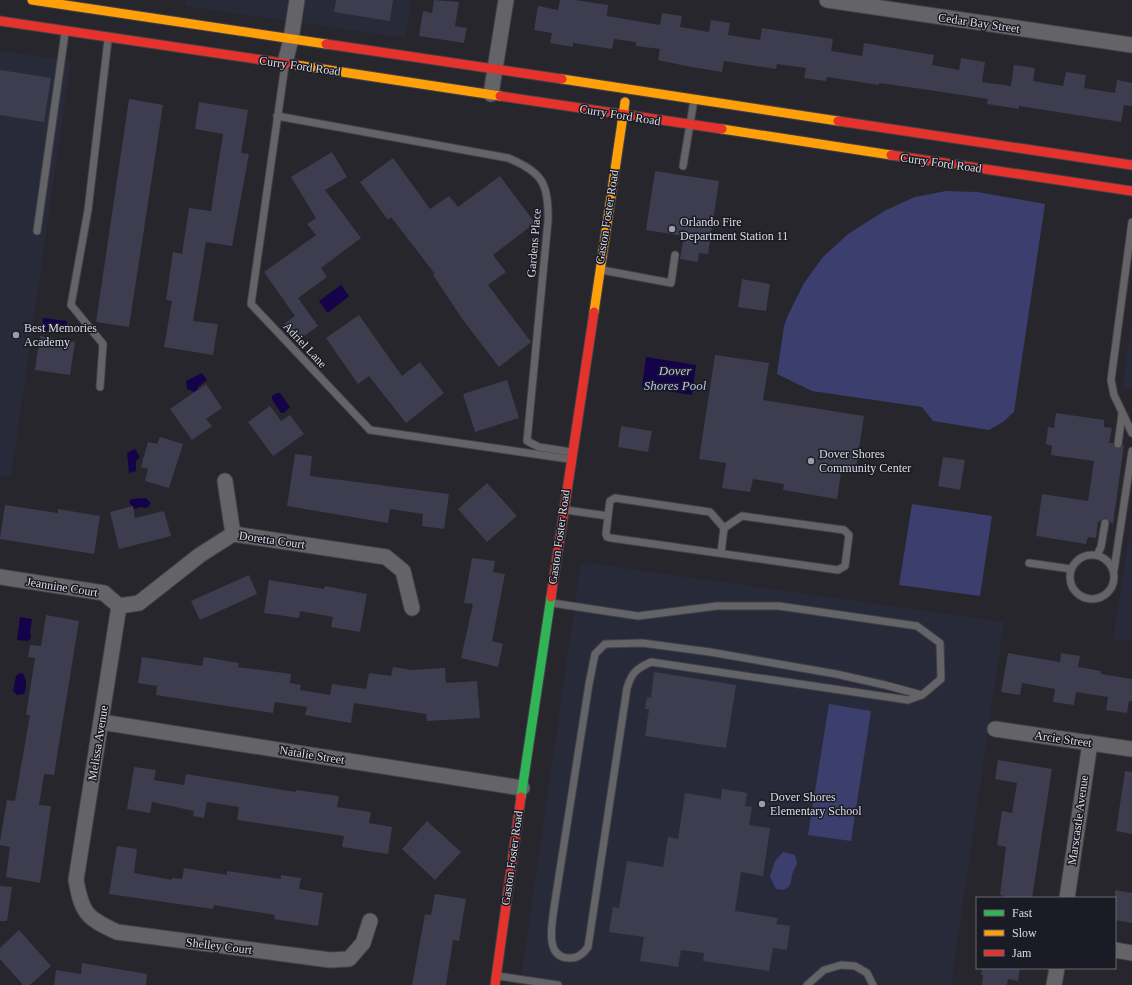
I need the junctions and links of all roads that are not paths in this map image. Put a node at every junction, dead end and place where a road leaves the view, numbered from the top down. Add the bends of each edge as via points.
1 (32, 0) edge
2 (297, 0) edge
3 (506, 0) edge
4 (827, 0) edge
5 (70, 3) edge
6 (113, 12) junction
7 (0, 21) edge
8 (65, 31) junction
9 (109, 38) junction
10 (291, 39) junction
11 (1132, 45) edge
12 (285, 63) junction
13 (495, 69) junction
14 (626, 90) junction
15 (492, 94) junction
16 (694, 100) junction
17 (623, 115) junction
18 (277, 116) junction
19 (690, 125) junction
20 (1132, 165) edge
21 (683, 166) dead end
22 (1132, 191) edge
23 (1132, 222) edge
24 (37, 231) dead end
25 (675, 255) dead end
26 (600, 270) junction
27 (100, 387) dead end
28 (1122, 414) junction
29 (1132, 433) edge
30 (1118, 444) dead end
31 (1132, 451) edge
32 (572, 456) junction
33 (225, 481) dead end
34 (563, 510) junction
35 (608, 516) junction
36 (1105, 523) dead end
37 (724, 528) junction
38 (233, 534) junction
39 (721, 553) junction
40 (1096, 555) junction
41 (1029, 563) dead end
42 (1071, 569) junction
43 (1114, 570) junction
44 (0, 577) edge
45 (550, 603) junction
46 (119, 606) junction
47 (412, 608) dead end
48 (922, 695) junction
49 (101, 722) junction
50 (995, 729) dead end
51 (1090, 743) junction
52 (1132, 749) edge
53 (522, 788) junction
54 (76, 880) joint
55 (1067, 897) edge
56 (370, 921) dead end
57 (1116, 950) edge
58 (1132, 953) edge
59 (1057, 969) edge
60 (496, 975) junction
61 (495, 985) edge
62 (558, 985) edge
63 (807, 985) edge
64 (873, 985) edge
65 (1054, 985) edge

1 - 5 main road
2 - 10 street
3 - 13 street
4 - 11 street, Cedar Bay Street
5 - 6 main road
5 - 8 street
6 - 9 street
6 - 10 main road
7 - 8 main road, Curry Ford Road
8 - 9 main road, Curry Ford Road
8 - 24 lane
9 - 12 main road, Curry Ford Road
9 - 27 lane via 88,210 71,305 103,344
10 - 12 street
10 - 13 main road
12 - 15 main road, Curry Ford Road
12 - 18 lane, Adriel Lane
13 - 14 main road
13 - 15 street
14 - 16 main road
14 - 17 main road, Gaston Foster Road
15 - 17 main road, Curry Ford Road
16 - 19 lane
16 - 20 main road
17 - 19 main road, Curry Ford Road
17 - 26 main road, Gaston Foster Road
18 - 32 lane, Adriel Lane via 251,304 370,430
18 - 32 lane, Gardens Place via 508,158 535,171 547,192 549,215 527,441
19 - 21 lane
19 - 22 main road, Curry Ford Road
23 - 28 lane via 1111,380
25 - 26 lane via 671,283
26 - 32 main road, Gaston Foster Road
28 - 29 lane
28 - 30 lane
31 - 43 lane
32 - 34 main road, Gaston Foster Road
33 - 38 street
34 - 35 lane
34 - 45 main road, Gaston Foster Road
35 - 37 lane via 610,501 615,498 710,512
35 - 39 lane via 607,537
36 - 40 lane via 1101,548
37 - 39 lane
37 - 39 lane via 742,516 844,530 849,535 845,566 838,570
38 - 46 street, Doretta Court via 200,555 139,603
38 - 47 street, Doretta Court via 386,557 403,571
40 - 42 lane via 1081,558
40 - 43 lane via 1110,563
41 - 42 lane
42 - 43 lane via 1070,577 1074,591 1086,599 1093,600 1100,599 1111,590 1114,584
44 - 46 street, Jeannine Court via 104,593
45 - 48 lane via 638,616 717,606 779,606 917,626 940,643 941,678
45 - 53 main road, Gaston Foster Road
46 - 49 street, Melissa Avenue
48 - 48 lane via 843,676 710,652 642,643 605,644 595,654 589,684 554,908 552,944 556,952 563,958 573,958 583,954 588,947 628,688 631,675 639,668 651,662 908,700
49 - 53 street, Natalie Street
49 - 54 street, Melissa Avenue
50 - 51 street, Arcie Street
51 - 52 street, Arcie Street
51 - 55 street, Marscastle Avenue
53 - 60 main road, Gaston Foster Road
54 - 56 street, Shelley Court via 80,904 93,921 125,933 330,960 349,959 363,943
57 - 58 street
59 - 65 street
60 - 61 main road, Gaston Foster Road
60 - 62 lane
63 - 64 lane via 824,970 841,965 855,966 867,972

